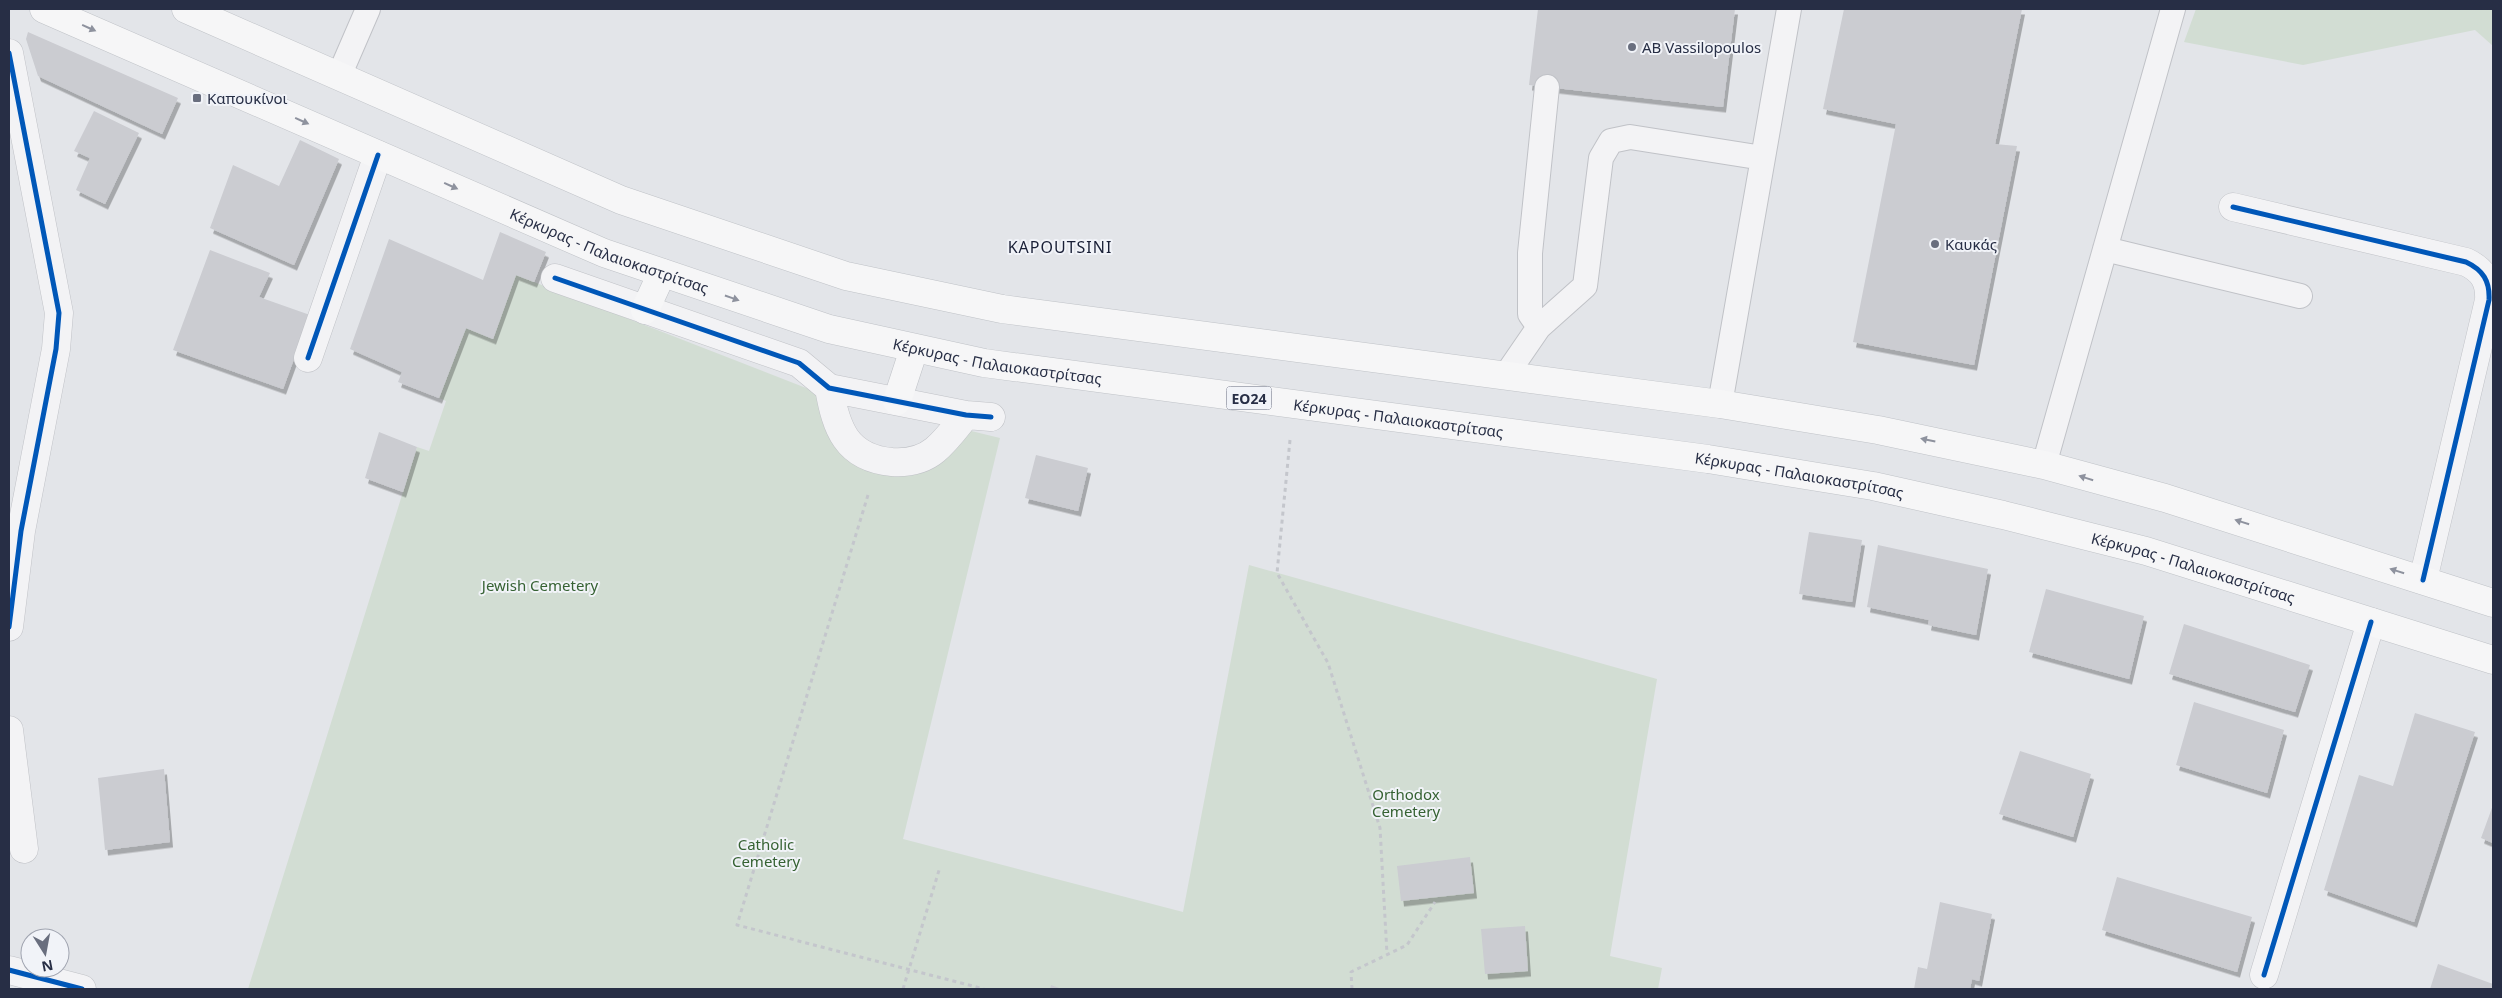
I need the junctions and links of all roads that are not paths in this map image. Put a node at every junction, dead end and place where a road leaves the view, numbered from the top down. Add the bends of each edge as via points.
1 (44, 9) edge
2 (186, 9) edge
3 (368, 9) edge
4 (1789, 9) edge
5 (2173, 9) edge
6 (9, 53) edge
7 (339, 76) junction
8 (1547, 86) dead end
9 (378, 155) junction
10 (1763, 158) junction
11 (2233, 207) dead end
12 (2105, 249) junction
13 (662, 273) junction
14 (555, 278) dead end
15 (2300, 296) dead end
16 (645, 310) junction
17 (1539, 327) junction
18 (914, 349) junction
19 (308, 358) dead end
20 (1506, 375) junction
21 (829, 388) junction
22 (897, 402) junction
23 (1720, 404) junction
24 (2044, 465) junction
25 (2423, 580) junction
26 (11, 590) edge
27 (2493, 602) edge
28 (2371, 622) junction
29 (9, 627) edge
30 (2493, 660) edge
31 (9, 730) edge
32 (24, 849) dead end
33 (9, 970) edge
34 (2264, 976) dead end
35 (82, 989) edge

1 -> 9 main road, Κέρκυρας - Παλαιοκαστρίτσας / ΕΟ24
2 - 7 main road
3 - 7 lane
4 - 10 lane
5 - 12 lane
6 - 26 street via 58,313 56,350
7 - 20 main road via 621,200 846,276 1002,309
8 - 17 lane via 1530,253 1530,314
9 -> 13 main road, Κέρκυρας - Παλαιοκαστρίτσας / ΕΟ24 via 604,253
9 - 19 street
10 - 17 lane via 1630,136 1611,141 1601,158 1585,286
10 - 23 lane
11 - 25 street via 2466,262 2485,276 2490,288 2489,300
12 - 15 lane
12 - 24 lane
13 - 16 main road
13 -> 18 main road, Κέρκυρας - Παλαιοκαστρίτσας / ΕΟ24 via 829,330
14 - 16 street
16 - 21 street via 799,363
17 - 20 lane
18 - 22 main road
18 - 28 main road, Κέρκυρας - Παλαιοκαστρίτσας / ΕΟ24 via 984,363 1698,458 1873,486 2003,514 2146,551
20 - 23 main road
21 - 22 street
21 - 22 street via 835,419 844,438 858,452 878,461 905,463 921,459 978,416
24 -> 23 main road via 1878,430
25 -> 24 main road via 2165,498
25 - 27 main road
26 - 29 street
28 - 30 main road, Κέρκυρας - Παλαιοκαστρίτσας / ΕΟ24
28 - 34 street
31 - 32 street
33 - 35 street

